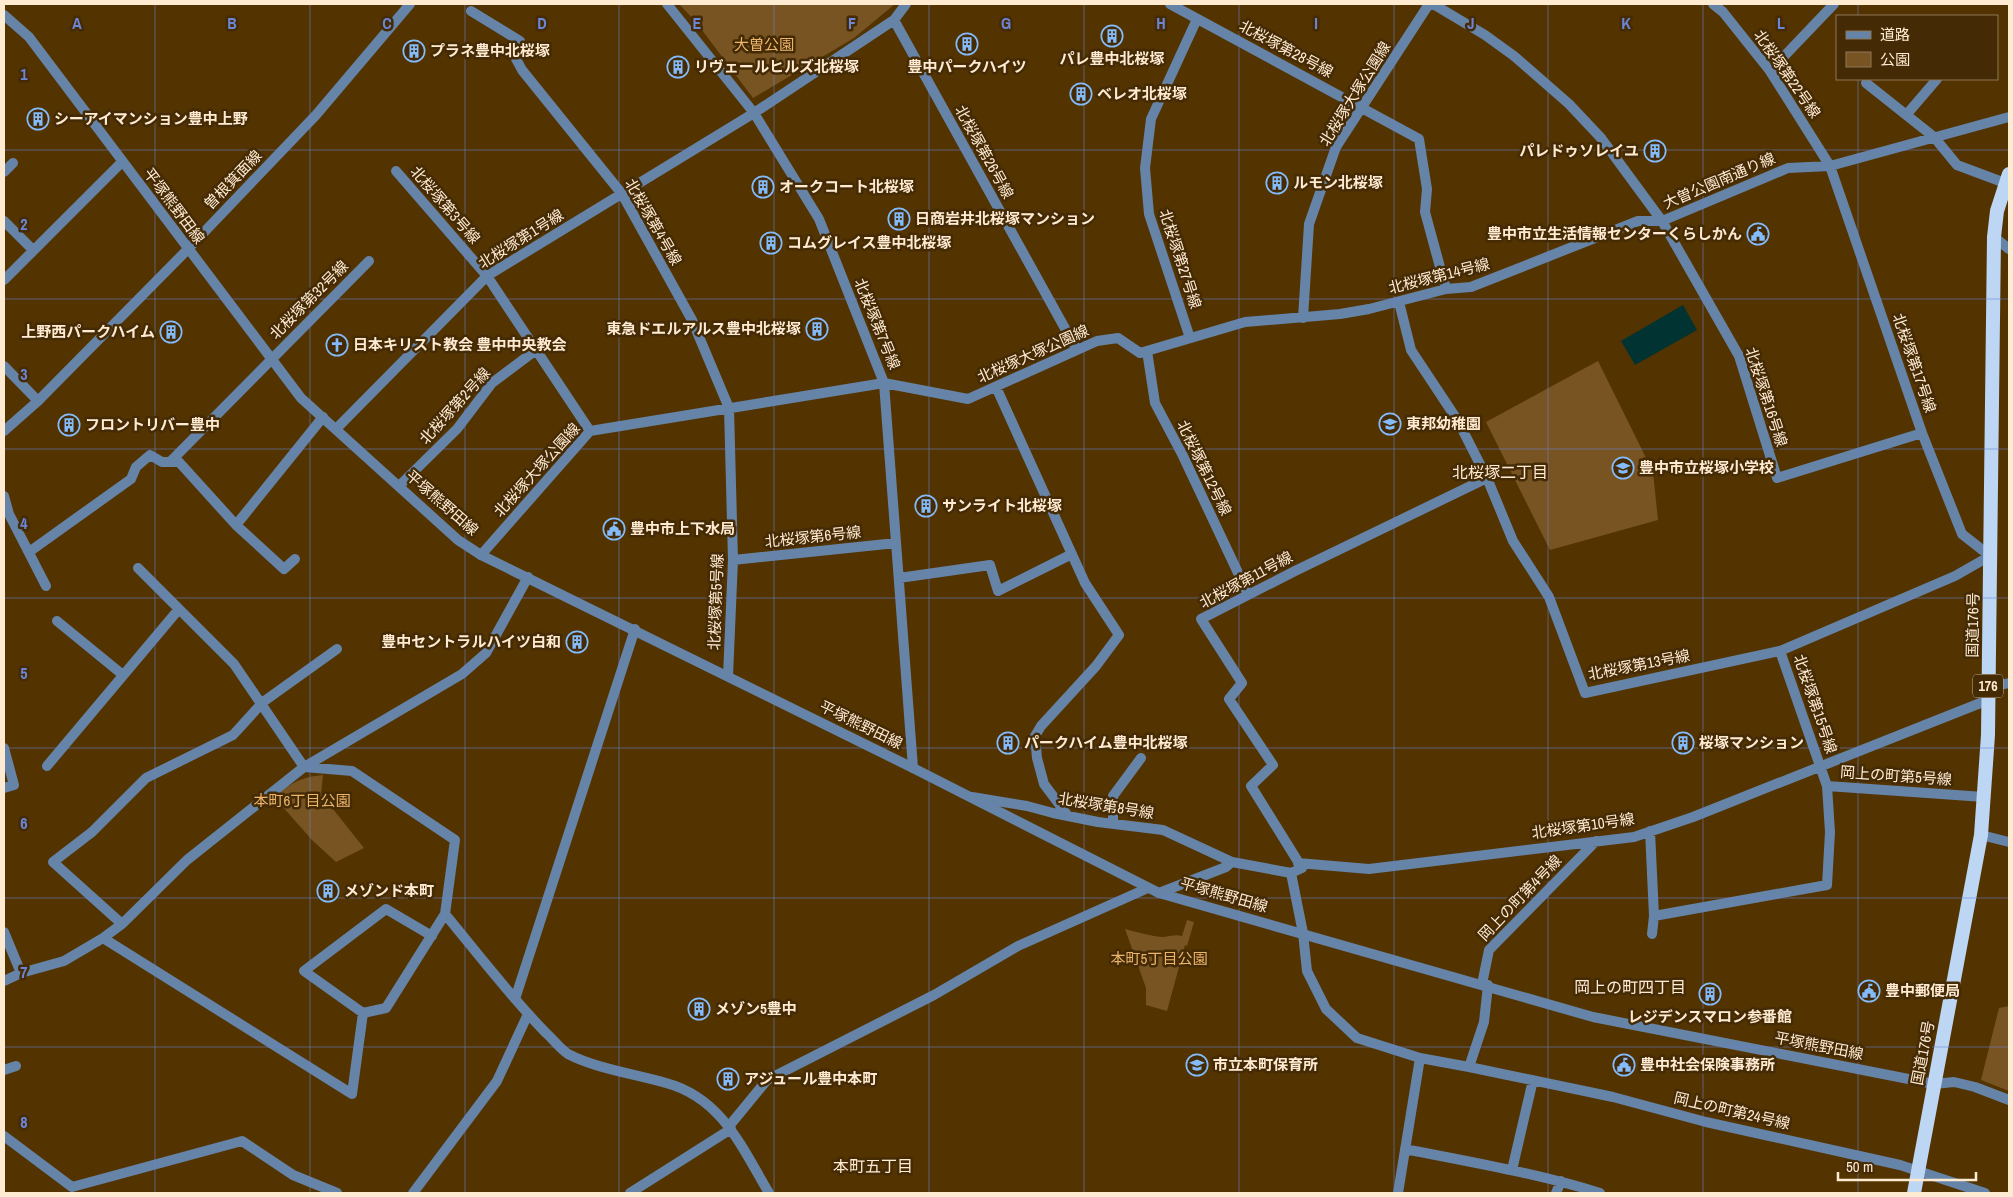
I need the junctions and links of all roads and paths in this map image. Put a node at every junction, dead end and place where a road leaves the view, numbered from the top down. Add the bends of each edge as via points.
1 (410, 4) edge
2 (667, 4) edge
3 (906, 4) edge
4 (1170, 4) edge
5 (1431, 4) edge
6 (1713, 4) edge
7 (1834, 4) edge
8 (471, 11) dead end
9 (4, 15) edge
10 (1197, 19) junction
11 (894, 20) junction
12 (1770, 71) junction
13 (1936, 80) edge
14 (1866, 83) dead end
15 (1362, 106) junction
16 (754, 114) junction
17 (1906, 114) junction
18 (2009, 117) edge
19 (1934, 137) junction
20 (122, 162) junction
21 (13, 163) dead end
22 (1830, 166) junction
23 (396, 171) dead end
24 (4, 172) edge
25 (2007, 178) edge
26 (622, 194) junction
27 (4, 221) edge
28 (1662, 221) junction
29 (1994, 238) junction
30 (2009, 248) edge
31 (33, 250) junction
32 (187, 250) junction
33 (369, 260) dead end
34 (487, 276) junction
35 (4, 280) edge
36 (1446, 289) junction
37 (1399, 302) junction
38 (1303, 318) junction
39 (1190, 338) junction
40 (536, 350) junction
41 (1076, 350) junction
42 (1147, 351) junction
43 (271, 361) junction
44 (4, 366) edge
45 (884, 383) junction
46 (996, 387) junction
47 (38, 401) junction
48 (729, 408) junction
49 (323, 418) junction
50 (336, 429) junction
51 (4, 431) edge
52 (590, 431) junction
53 (1922, 432) junction
54 (170, 462) junction
55 (1487, 478) junction
56 (399, 486) junction
57 (4, 496) edge
58 (236, 525) junction
59 (896, 543) junction
60 (29, 552) junction
61 (1072, 554) junction
62 (481, 555) junction
63 (1990, 556) junction
64 (294, 559) dead end
65 (733, 560) junction
66 (138, 568) dead end
67 (528, 577) junction
68 (898, 578) junction
69 (46, 586) dead end
70 (1248, 594) junction
71 (178, 609) junction
72 (57, 621) dead end
73 (635, 629) junction
74 (337, 650) dead end
75 (1780, 651) junction
76 (123, 675) junction
77 (728, 676) junction
78 (2009, 683) edge
79 (1988, 694) junction
80 (261, 704) junction
81 (4, 748) edge
82 (1142, 758) dead end
83 (47, 766) dead end
84 (1820, 766) junction
85 (304, 767) junction
86 (913, 768) junction
87 (1827, 786) junction
88 (4, 788) edge
89 (971, 797) junction
90 (1984, 797) junction
91 (1068, 816) junction
92 (1114, 823) junction
93 (1650, 831) junction
94 (1981, 835) junction
95 (1596, 841) junction
96 (2009, 842) edge
97 (1232, 862) junction
98 (1298, 863) junction
99 (1291, 873) junction
100 (1148, 888) junction
101 (1160, 893) junction
102 (446, 914) junction
103 (1654, 916) junction
104 (122, 924) junction
105 (4, 932) edge
106 (1302, 933) junction
107 (1652, 934) dead end
108 (432, 936) junction
109 (103, 938) junction
110 (21, 973) junction
111 (4, 981) edge
112 (1485, 984) junction
113 (515, 999) junction
114 (363, 1013) junction
115 (528, 1014) junction
116 (1420, 1058) junction
117 (16, 1066) dead end
118 (1469, 1067) junction
119 (4, 1070) edge
120 (1534, 1080) junction
121 (1934, 1084) junction
122 (2009, 1100) edge
123 (730, 1127) junction
124 (4, 1136) edge
125 (1404, 1149) junction
126 (1512, 1170) junction
127 (1918, 1172) junction
128 (1561, 1181) junction
129 (336, 1193) edge
130 (413, 1193) edge
131 (630, 1193) edge
132 (769, 1193) edge
133 (1398, 1193) edge
134 (1556, 1193) edge
135 (1600, 1193) edge
136 (1914, 1193) edge
137 (1985, 1193) edge

1 - 32 street, 曽根箕面線 via 316,115
2 - 16 street, 北桜塚第7号線
3 - 11 street, 北桜塚第1号線
4 - 10 street, 北桜塚第28号線
5 - 15 street, 北桜塚大塚公園線
5 - 28 street, 大曽公園南通り線 via 1514,56 1568,104 1602,138
6 - 12 street, 北桜塚第22号線 via 1724,12
7 - 12 street
8 - 26 street, 北桜塚第4号線 via 520,41 515,57 522,70
9 - 20 street, 平塚熊野田線 via 29,37
10 - 15 street, 北桜塚第28号線
10 - 39 street, 北桜塚第27号線 via 1151,119 1144,168 1149,214
11 - 16 street, 北桜塚第1号線
11 - 41 street, 北桜塚第26号線
12 - 22 street, 北桜塚第22号線
13 - 17 street
14 - 17 street
15 - 36 street, 北桜塚第28号線 via 1419,139 1427,188 1425,212
15 - 38 street, 北桜塚大塚公園線 via 1336,147 1309,224
16 - 26 street, 北桜塚第1号線
16 - 45 street, 北桜塚第7号線 via 819,219
17 - 19 street
18 - 19 street, 大曽公園南通り線
19 - 22 street, 大曽公園南通り線
19 - 25 street via 1957,165
20 - 31 street
20 - 32 street, 平塚熊野田線
21 - 24 street
22 - 28 street, 大曽公園南通り線 via 1788,168
22 - 53 street, 北桜塚第17号線
23 - 34 street, 北桜塚第3号線
25 - 29 highway, 国道176号 / 176 via 1997,211
26 - 34 street, 北桜塚第1号線
26 - 48 street, 北桜塚第4号線 via 692,320
27 - 31 street
28 - 36 street, 北桜塚第14号線 via 1638,221 1471,286
28 - 53 street, 北桜塚第16号線 via 1739,356 1776,478
29 - 30 street
29 - 63 highway, 国道176号 / 176
31 - 35 street
32 - 43 street, 平塚熊野田線
32 - 47 street, 曽根箕面線
33 - 43 street, 北桜塚第32号線
34 - 40 street, 北桜塚第3号線
34 - 50 street, 北桜塚第1号線
36 - 37 street, 北桜塚第14号線
37 - 38 street, 北桜塚第14号線
37 - 55 street, 北桜塚第13号線 via 1411,350 1458,421
38 - 39 street via 1244,322
39 - 42 street
40 - 52 street, 北桜塚第3号線
40 - 56 street, 北桜塚第2号線 via 492,383 457,429
41 - 42 street, 北桜塚大塚公園線 via 1097,341 1118,338 1140,353
41 - 46 street, 北桜塚大塚公園線
42 - 70 street, 北桜塚第12号線 via 1155,403 1184,456
43 - 49 street, 平塚熊野田線 via 300,398
43 - 54 street, 北桜塚第32号線
44 - 47 street
45 - 46 street, 北桜塚大塚公園線 via 968,399
45 - 48 street, 北桜塚大塚公園線
45 - 59 street, 北桜塚第7号線
46 - 61 street
47 - 51 street, 曽根箕面線
48 - 52 street, 北桜塚大塚公園線
48 - 65 street, 北桜塚第5号線
49 - 50 street, 平塚熊野田線
49 - 58 street
50 - 56 street, 平塚熊野田線
52 - 62 street, 北桜塚大塚公園線
53 - 63 street, 北桜塚第17号線 via 1962,534
54 - 58 street via 180,462
54 - 60 street via 162,462 150,455 136,467 131,479
55 - 70 street, 北桜塚第11号線
55 - 75 street, 北桜塚第13号線 via 1513,541 1549,597 1585,693
56 - 62 street, 平塚熊野田線 via 458,540
57 - 60 street
58 - 64 street via 284,569
59 - 65 street, 北桜塚第6号線
59 - 68 street, 北桜塚第7号線
60 - 69 street
61 - 68 street via 998,591 990,565
61 - 91 street via 1085,583 1119,635 1035,736 1044,784
62 - 67 street, 平塚熊野田線
63 - 75 street, 北桜塚第13号線 via 1955,576
63 - 79 highway, 国道176号 / 176
65 - 77 street, 北桜塚第5号線
66 - 71 street
67 - 73 street, 平塚熊野田線
67 - 85 street via 486,653 462,674
68 - 86 street, 北桜塚第7号線
70 - 98 street, 北桜塚第11号線 via 1201,619 1242,683 1229,699 1273,765 1251,786
71 - 76 street
71 - 80 street via 234,664
72 - 76 street
73 - 77 street, 平塚熊野田線
73 - 113 street
74 - 80 street
75 - 84 street, 北桜塚第15号線
76 - 83 street
77 - 86 street, 平塚熊野田線
78 - 79 street, 北桜塚第10号線
79 - 84 street, 北桜塚第10号線
79 - 90 highway, 国道176号 / 176
80 - 85 street
80 - 104 street via 233,735 146,778 92,832 53,862
81 - 88 street via 14,785
82 - 92 street via 1113,796
84 - 87 street, 岡上の町第5号線
84 - 93 street, 北桜塚第10号線
85 - 102 street via 352,771 455,840
85 - 104 street via 187,860
86 - 89 street, 平塚熊野田線
87 - 90 street, 岡上の町第5号線
87 - 103 street via 1830,832 1827,885
89 - 91 street, 北桜塚第8号線
89 - 100 street, 平塚熊野田線
90 - 94 highway, 国道176号 / 176
91 - 92 street, 北桜塚第8号線
92 - 97 street, 北桜塚第8号線 via 1163,830
93 - 95 street, 北桜塚第10号線 via 1634,837
93 - 103 street
94 - 96 street
94 - 121 highway, 国道176号 / 176
95 - 98 street, 北桜塚第10号線 via 1369,869
95 - 112 street, 岡上の町第4号線 via 1489,950
97 - 99 street, 北桜塚第8号線
97 - 101 street
98 - 99 street via 1302,868
99 - 106 street
100 - 101 street, 平塚熊野田線
100 - 123 street via 1018,946 934,994 766,1080
101 - 106 street, 平塚熊野田線
102 - 108 street
102 - 113 street
103 - 107 street
104 - 109 street
105 - 110 street
106 - 112 street, 平塚熊野田線
106 - 116 street, 岡上の町第24号線 via 1307,971 1326,1009 1357,1038
108 - 114 street via 386,1008
108 - 114 street via 386,909 304,970
109 - 110 street via 64,961
109 - 114 street via 352,1094
110 - 111 street
112 - 118 street, 岡上の町第4号線 via 1484,1022
112 - 121 street, 平塚熊野田線 via 1593,1017
113 - 115 street
115 - 123 street via 567,1053 614,1071 686,1090 706,1102
115 - 130 street via 497,1081
116 - 118 street, 岡上の町第24号線
116 - 125 street
117 - 119 street
118 - 120 street, 岡上の町第24号線
120 - 126 street
120 - 127 street, 岡上の町第24号線 via 1900,1165
121 - 122 street, 平塚熊野田線 via 1954,1082
121 - 127 highway, 国道176号 / 176
123 - 131 street
123 - 132 street
124 - 129 street via 72,1187 242,1141 293,1175
125 - 126 street
125 - 133 street
126 - 128 street
127 - 136 highway, 国道176号 / 176
127 - 137 street, 岡上の町第24号線
128 - 134 street
128 - 135 street

